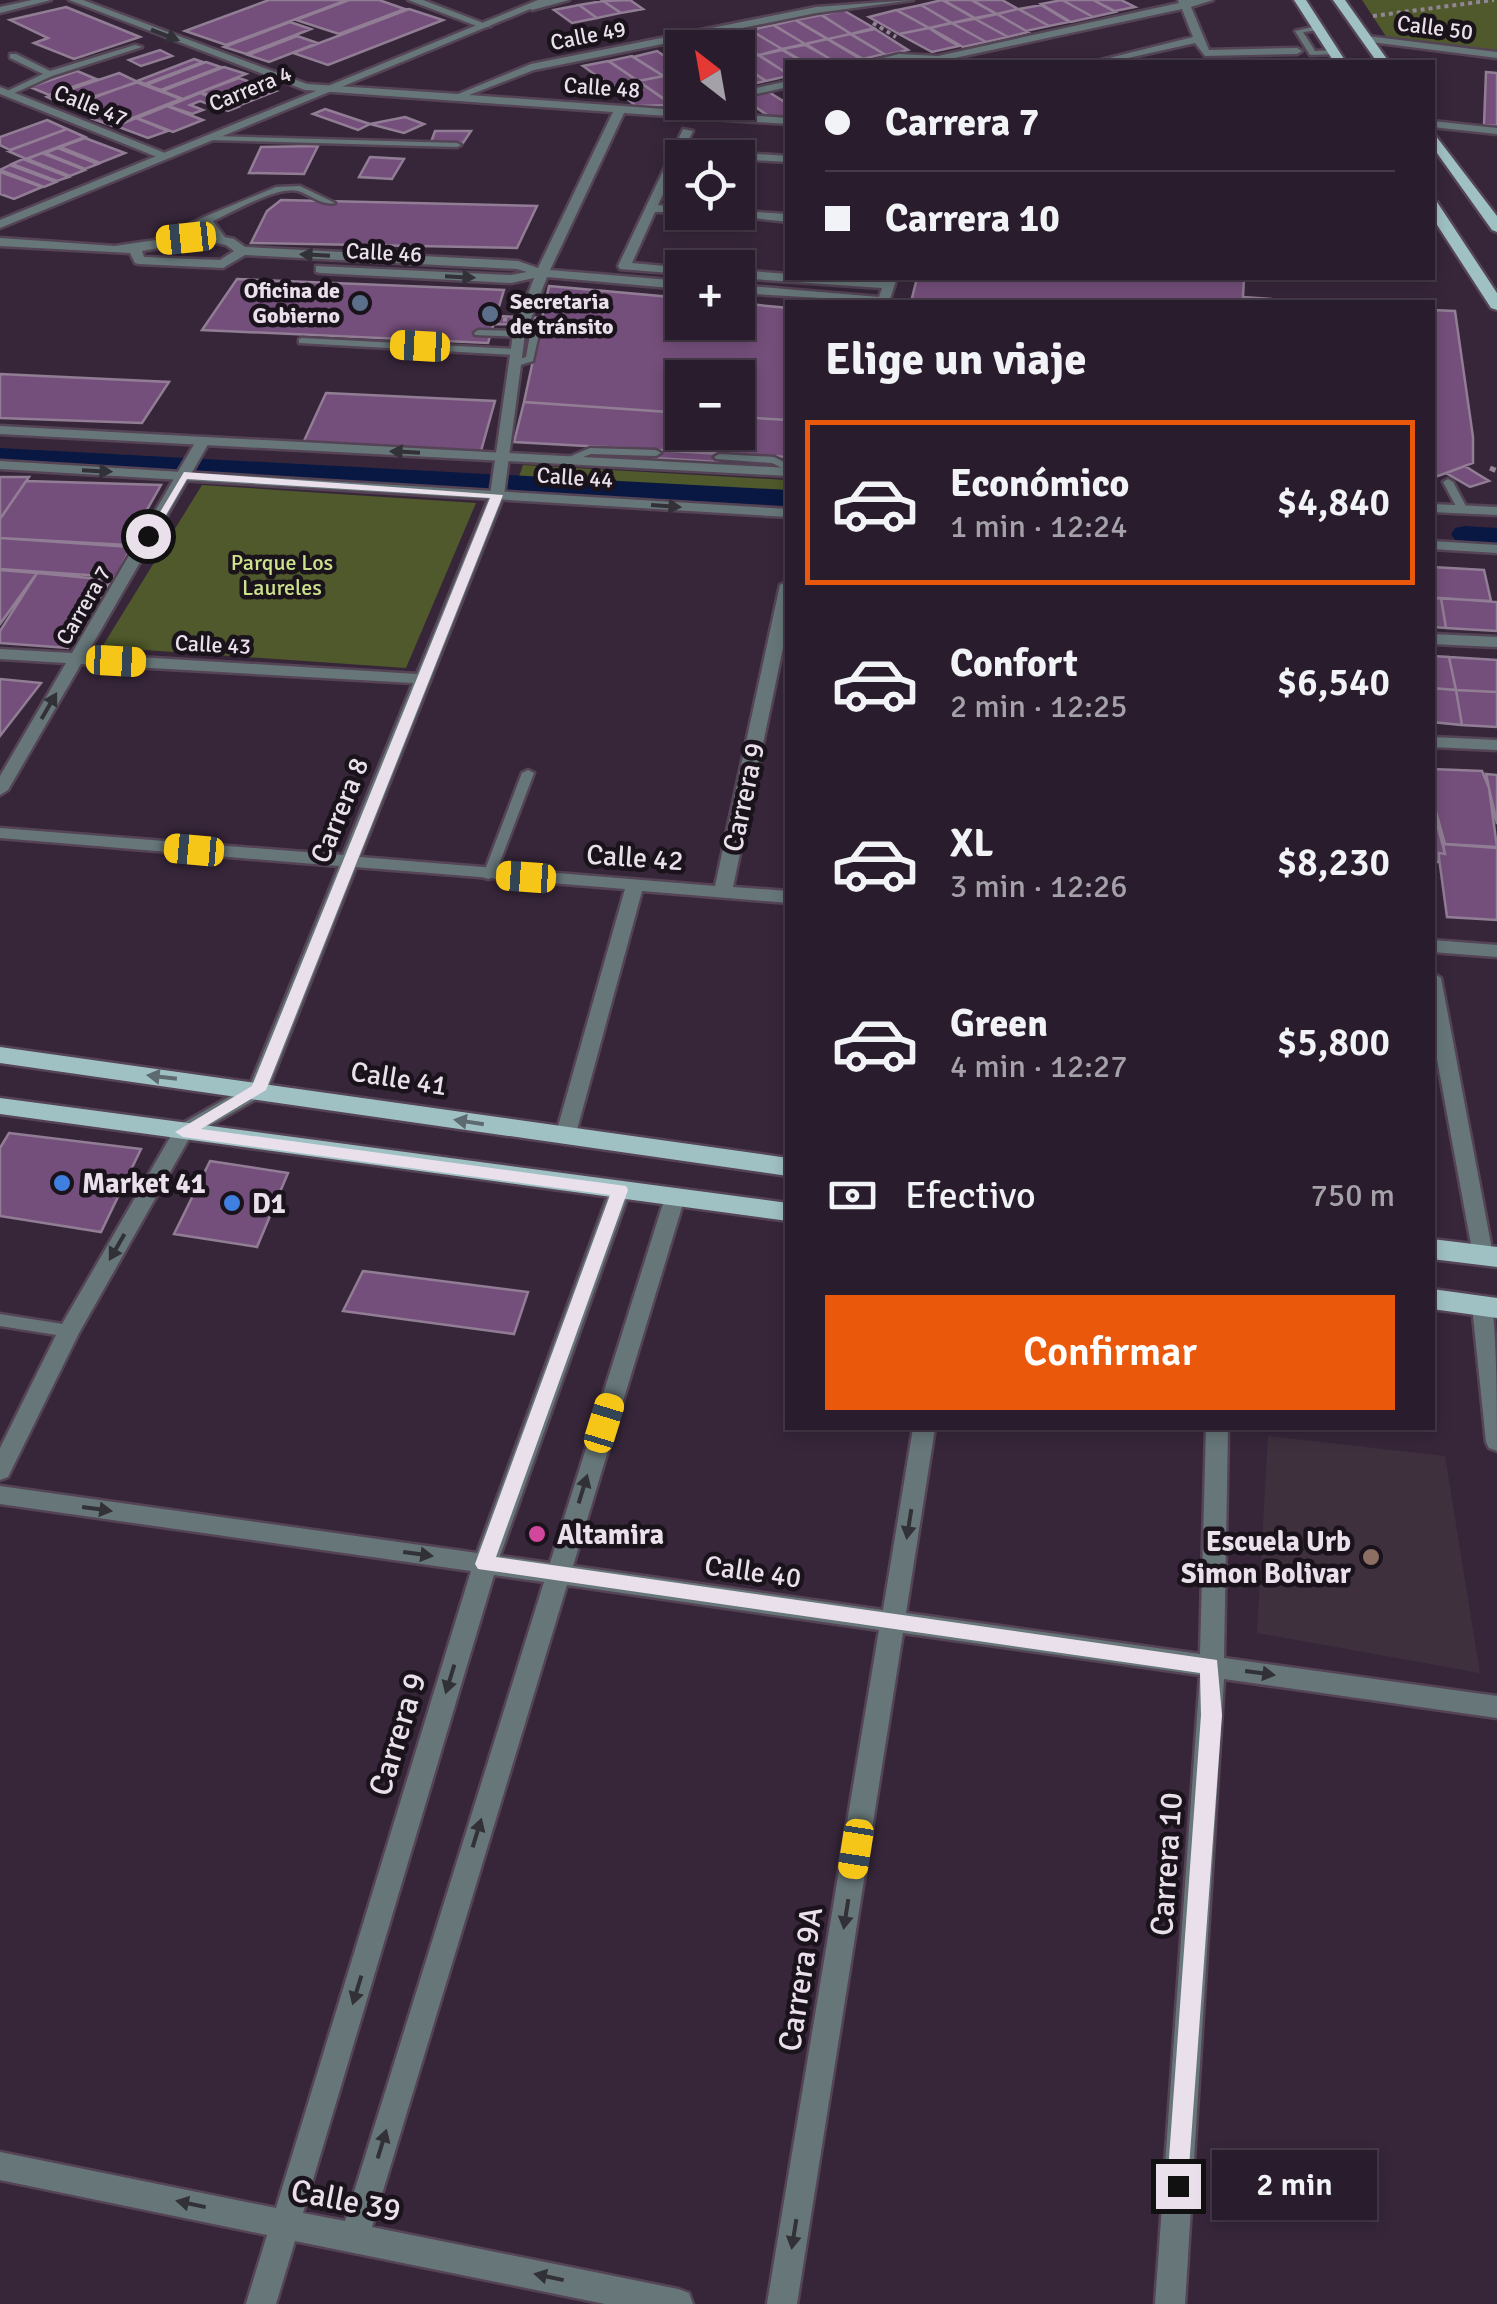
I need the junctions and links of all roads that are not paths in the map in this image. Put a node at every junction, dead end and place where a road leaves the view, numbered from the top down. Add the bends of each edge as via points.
1 (46, 0) edge
2 (74, 0) edge
3 (515, 0) edge
4 (548, 0) edge
5 (564, 0) edge
6 (908, 0) edge
7 (1208, 0) edge
8 (1300, 0) edge
9 (1340, 0) edge
10 (423, 1) edge
11 (1184, 1) edge
12 (532, 6) junction
13 (0, 10) edge
14 (467, 20) junction
15 (486, 26) junction
16 (1200, 39) junction
17 (1368, 39) junction
18 (138, 47) dead end
19 (1297, 51) dead end
20 (1497, 55) edge
21 (13, 56) dead end
22 (1337, 57) edge
23 (936, 58) junction
24 (1207, 58) edge
25 (881, 60) edge
26 (930, 60) edge
27 (1107, 60) edge
28 (1382, 60) edge
29 (381, 70) junction
30 (49, 74) junction
31 (785, 85) edge
32 (305, 87) junction
33 (335, 88) junction
34 (755, 91) edge
35 (2, 93) edge
36 (414, 94) junction
37 (457, 97) junction
38 (620, 109) junction
39 (665, 112) edge
40 (755, 119) edge
41 (785, 121) edge
42 (1435, 130) edge
43 (687, 131) dead end
44 (1435, 134) edge
45 (1497, 134) edge
46 (214, 138) junction
47 (684, 140) edge
48 (457, 146) dead end
49 (151, 151) junction
50 (166, 157) junction
51 (755, 159) edge
52 (785, 159) edge
53 (755, 167) edge
54 (785, 169) edge
55 (665, 180) edge
56 (331, 202) dead end
57 (650, 208) junction
58 (665, 209) edge
59 (1435, 209) edge
60 (0, 211) edge
61 (755, 216) edge
62 (785, 218) edge
63 (207, 219) junction
64 (0, 224) edge
65 (1497, 227) edge
66 (162, 240) junction
67 (223, 240) junction
68 (0, 242) edge
69 (242, 252) junction
70 (0, 253) edge
71 (137, 255) junction
72 (223, 264) junction
73 (665, 269) edge
74 (542, 273) junction
75 (755, 275) edge
76 (785, 276) edge
77 (858, 280) edge
78 (889, 281) edge
79 (665, 283) edge
80 (755, 290) edge
81 (872, 300) edge
82 (1497, 305) edge
83 (520, 331) junction
84 (478, 333) dead end
85 (302, 341) dead end
86 (515, 358) junction
87 (0, 430) edge
88 (200, 445) junction
89 (656, 453) dead end
90 (719, 457) dead end
91 (567, 460) junction
92 (502, 461) junction
93 (0, 465) edge
94 (785, 468) edge
95 (785, 470) edge
96 (186, 472) junction
97 (1448, 482) dead end
98 (498, 491) junction
99 (1435, 508) edge
100 (1463, 510) junction
101 (1497, 511) edge
102 (785, 513) edge
103 (1435, 545) edge
104 (1456, 547) junction
105 (1497, 549) edge
106 (785, 599) edge
107 (1435, 638) edge
108 (1497, 642) edge
109 (0, 654) edge
110 (77, 659) junction
111 (424, 679) junction
112 (1435, 742) edge
113 (1497, 745) edge
114 (528, 772) dead end
115 (0, 790) edge
116 (0, 834) edge
117 (350, 864) junction
118 (489, 875) junction
119 (634, 885) junction
120 (723, 891) junction
121 (785, 897) edge
122 (1435, 946) edge
123 (1497, 951) edge
124 (1435, 992) edge
125 (0, 1056) edge
126 (258, 1090) junction
127 (0, 1106) edge
128 (183, 1132) junction
129 (566, 1136) junction
130 (785, 1167) edge
131 (620, 1190) junction
132 (675, 1198) junction
133 (785, 1212) edge
134 (1435, 1249) edge
135 (1490, 1256) edge
136 (1435, 1299) edge
137 (1490, 1307) edge
138 (0, 1320) edge
139 (69, 1332) junction
140 (924, 1430) edge
141 (1217, 1430) edge
142 (1497, 1442) edge
143 (0, 1471) edge
144 (0, 1495) edge
145 (484, 1564) junction
146 (557, 1574) junction
147 (893, 1622) junction
148 (1210, 1666) junction
149 (1497, 1706) edge
150 (0, 2166) edge
151 (286, 2224) junction
152 (354, 2238) junction
153 (262, 2304) edge
154 (678, 2304) edge
155 (782, 2304) edge
156 (1170, 2304) edge

1 - 13 street
2 -> 32 street, Calle 48
3 - 14 street, Carrera 4
4 - 12 street
5 - 12 street
6 - 37 street, Calle 49 via 532,67
7 - 11 street
8 - 22 main road
9 - 17 main road
10 - 14 street
11 - 16 street
11 - 23 street
12 - 15 street
14 - 15 street
14 - 32 street, Carrera 4
15 - 29 street
16 - 24 street
16 - 27 street
17 - 20 street, Calle 50
17 - 28 main road
18 - 30 lane
19 - 24 street
21 - 30 lane
23 - 25 street
23 - 26 street
29 - 33 street
29 - 36 street
30 - 35 lane
31 - 34 street
32 - 33 street, Calle 48
32 - 49 street, Carrera 4
33 - 36 street, Calle 48
33 - 46 street
35 - 49 street, Calle 47
36 - 37 street, Calle 48
37 - 38 street, Calle 48
38 - 39 street, Calle 48
38 - 74 street, Carrera 8
40 - 41 street, Calle 48
42 - 45 street
43 - 47 street
44 - 65 main road
46 - 48 lane
46 - 50 street
49 - 50 street, Calle 47
49 - 60 street, Carrera 4
50 - 64 street
51 - 52 street
53 - 54 street
55 - 57 street
56 - 63 lane via 288,187
57 - 58 street
57 - 73 street via 624,266
59 - 82 main road
61 - 62 street
63 - 66 lane
63 - 67 lane
66 - 67 street
66 - 71 street
67 - 69 street
68 - 71 street
69 - 72 street
74 -> 69 street, Calle 46 via 518,265
70 - 71 street
71 - 72 street, Calle 46
72 -> 74 street, Calle 46 via 512,279
74 - 79 street, Calle 46
74 - 83 street, Carrera 8
75 - 76 street
77 - 78 street
80 - 81 street
83 - 84 lane
83 - 86 street, Carrera 8
85 - 86 lane via 422,343
86 - 92 street, Carrera 8
87 - 88 street, Calle 44
92 -> 88 street, Calle 44
88 - 96 street, Carrera 7
89 - 91 lane via 590,451
90 - 94 lane via 774,460
91 - 92 street, Calle 44
91 - 95 street, Calle 44
92 - 98 street, Carrera 8
93 -> 96 street, Calle 44
96 - 98 street, Calle 44
96 - 110 street, Carrera 7
97 - 100 lane
98 -> 102 street, Calle 44
98 - 111 street, Carrera 8
99 - 100 street
100 - 101 street
100 - 104 street via 1444,526
103 - 104 street
104 - 105 street
106 - 120 street, Carrera 9
107 - 108 street
109 - 110 street, Calle 43
110 - 111 street, Calle 43
115 -> 110 street, Carrera 7
111 - 117 street, Carrera 8
112 - 113 street
114 - 118 lane
116 - 117 street, Calle 42
117 - 118 street, Calle 42
117 - 126 street, Carrera 8
118 - 119 street, Calle 42
119 - 120 street, Calle 42
119 - 129 street
120 - 121 street, Calle 42
122 - 123 street
124 - 135 street
126 -> 125 main road, Calle 41
126 - 128 street
129 -> 126 main road, Calle 41
127 - 128 main road
128 - 131 main road
128 -> 139 street
129 - 130 main road, Calle 41
131 - 132 main road
131 - 145 street, Carrera 9
132 - 133 main road
146 -> 132 street
134 - 135 main road
136 - 137 main road
137 - 142 street
138 - 139 lane
139 - 143 street
140 -> 147 street, Carrera 9A
141 - 148 street, Carrera 10
144 -> 145 street, Calle 40
145 - 146 street, Calle 40
145 -> 151 street, Carrera 9
146 - 147 street, Calle 40
152 -> 146 street
147 - 148 street, Calle 40
147 -> 155 street, Carrera 9A
148 -> 149 street, Calle 40
148 - 156 street, Carrera 10 via 1212,1715
151 -> 150 street, Calle 39
151 - 152 street, Calle 39
151 - 153 street, Carrera 9
154 -> 152 street, Calle 39

